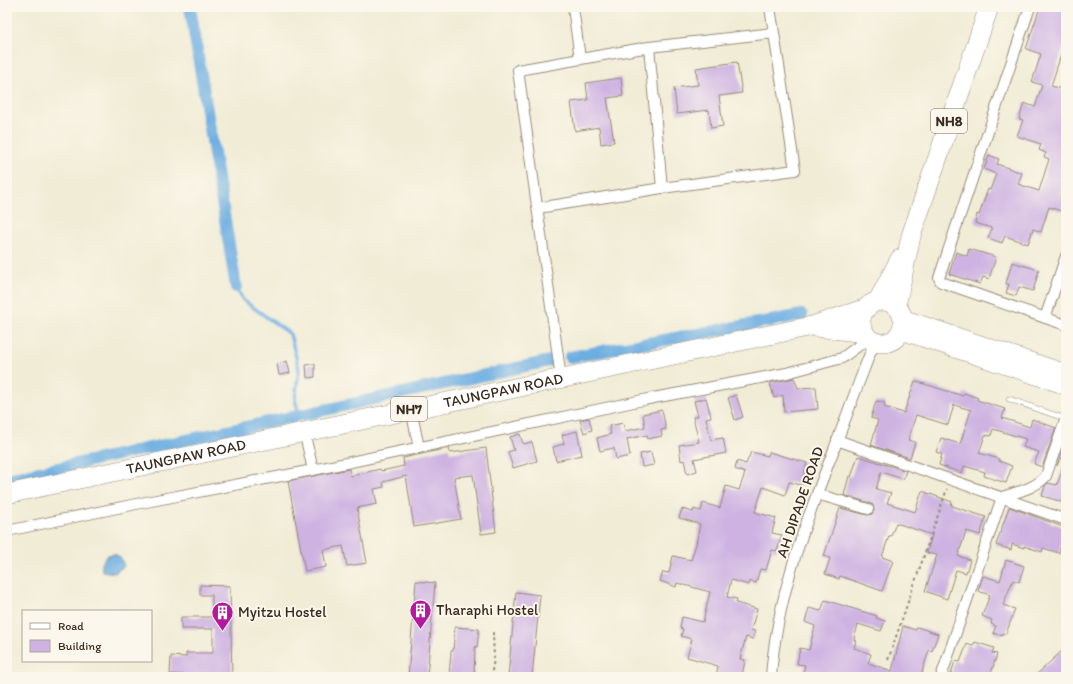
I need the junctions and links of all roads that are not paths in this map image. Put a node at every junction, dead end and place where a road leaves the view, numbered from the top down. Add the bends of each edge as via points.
1 (573, 7) edge
2 (770, 7) edge
3 (989, 7) edge
4 (1030, 7) edge
5 (774, 33) junction
6 (649, 47) junction
7 (580, 60) junction
8 (662, 188) junction
9 (538, 208) junction
10 (911, 236) junction
11 (1066, 256) edge
12 (872, 304) junction
13 (900, 318) junction
14 (1045, 318) junction
15 (812, 326) junction
16 (1066, 326) edge
17 (870, 337) junction
18 (1066, 372) edge
19 (561, 378) junction
20 (1066, 387) edge
21 (1010, 399) dead end
22 (410, 409) junction
23 (1066, 419) edge
24 (304, 432) junction
25 (837, 440) junction
26 (419, 448) junction
27 (313, 470) junction
28 (7, 494) edge
29 (817, 494) junction
30 (1002, 497) junction
31 (868, 509) dead end
32 (1066, 520) edge
33 (7, 531) edge
34 (772, 677) edge
35 (941, 677) edge

1 - 7 street
2 - 5 street
3 - 10 highway, NH8
4 - 14 street via 939,278 941,282
5 - 6 street
5 - 8 street via 795,170
6 - 7 street
6 - 8 street
7 - 9 street via 518,70
8 - 9 street
9 - 19 street
10 - 12 highway, NH8
10 - 13 highway, NH8
11 - 14 street
12 - 13 highway via 885,300
12 - 15 highway, TAUNGPAW ROAD / NH7
12 - 17 highway via 861,320
13 - 17 highway via 892,340 881,343
13 - 18 main road
13 - 20 main road
14 - 16 street
15 - 17 highway, TAUNGPAW ROAD / NH7
15 - 19 highway, TAUNGPAW ROAD / NH7
17 - 25 street, AH DIPADE ROAD
17 - 26 street via 842,358 816,366
19 - 22 highway, TAUNGPAW ROAD / NH7
21 - 23 lane
22 - 24 highway, TAUNGPAW ROAD / NH7
22 - 26 street
23 - 30 street via 1046,476 1024,490
24 - 27 street
24 - 28 highway, TAUNGPAW ROAD / NH7
25 - 29 street, AH DIPADE ROAD
25 - 30 street
26 - 27 street
27 - 33 street
29 - 31 street
29 - 34 street, AH DIPADE ROAD via 804,528 788,588 773,653
30 - 32 street
30 - 35 street

